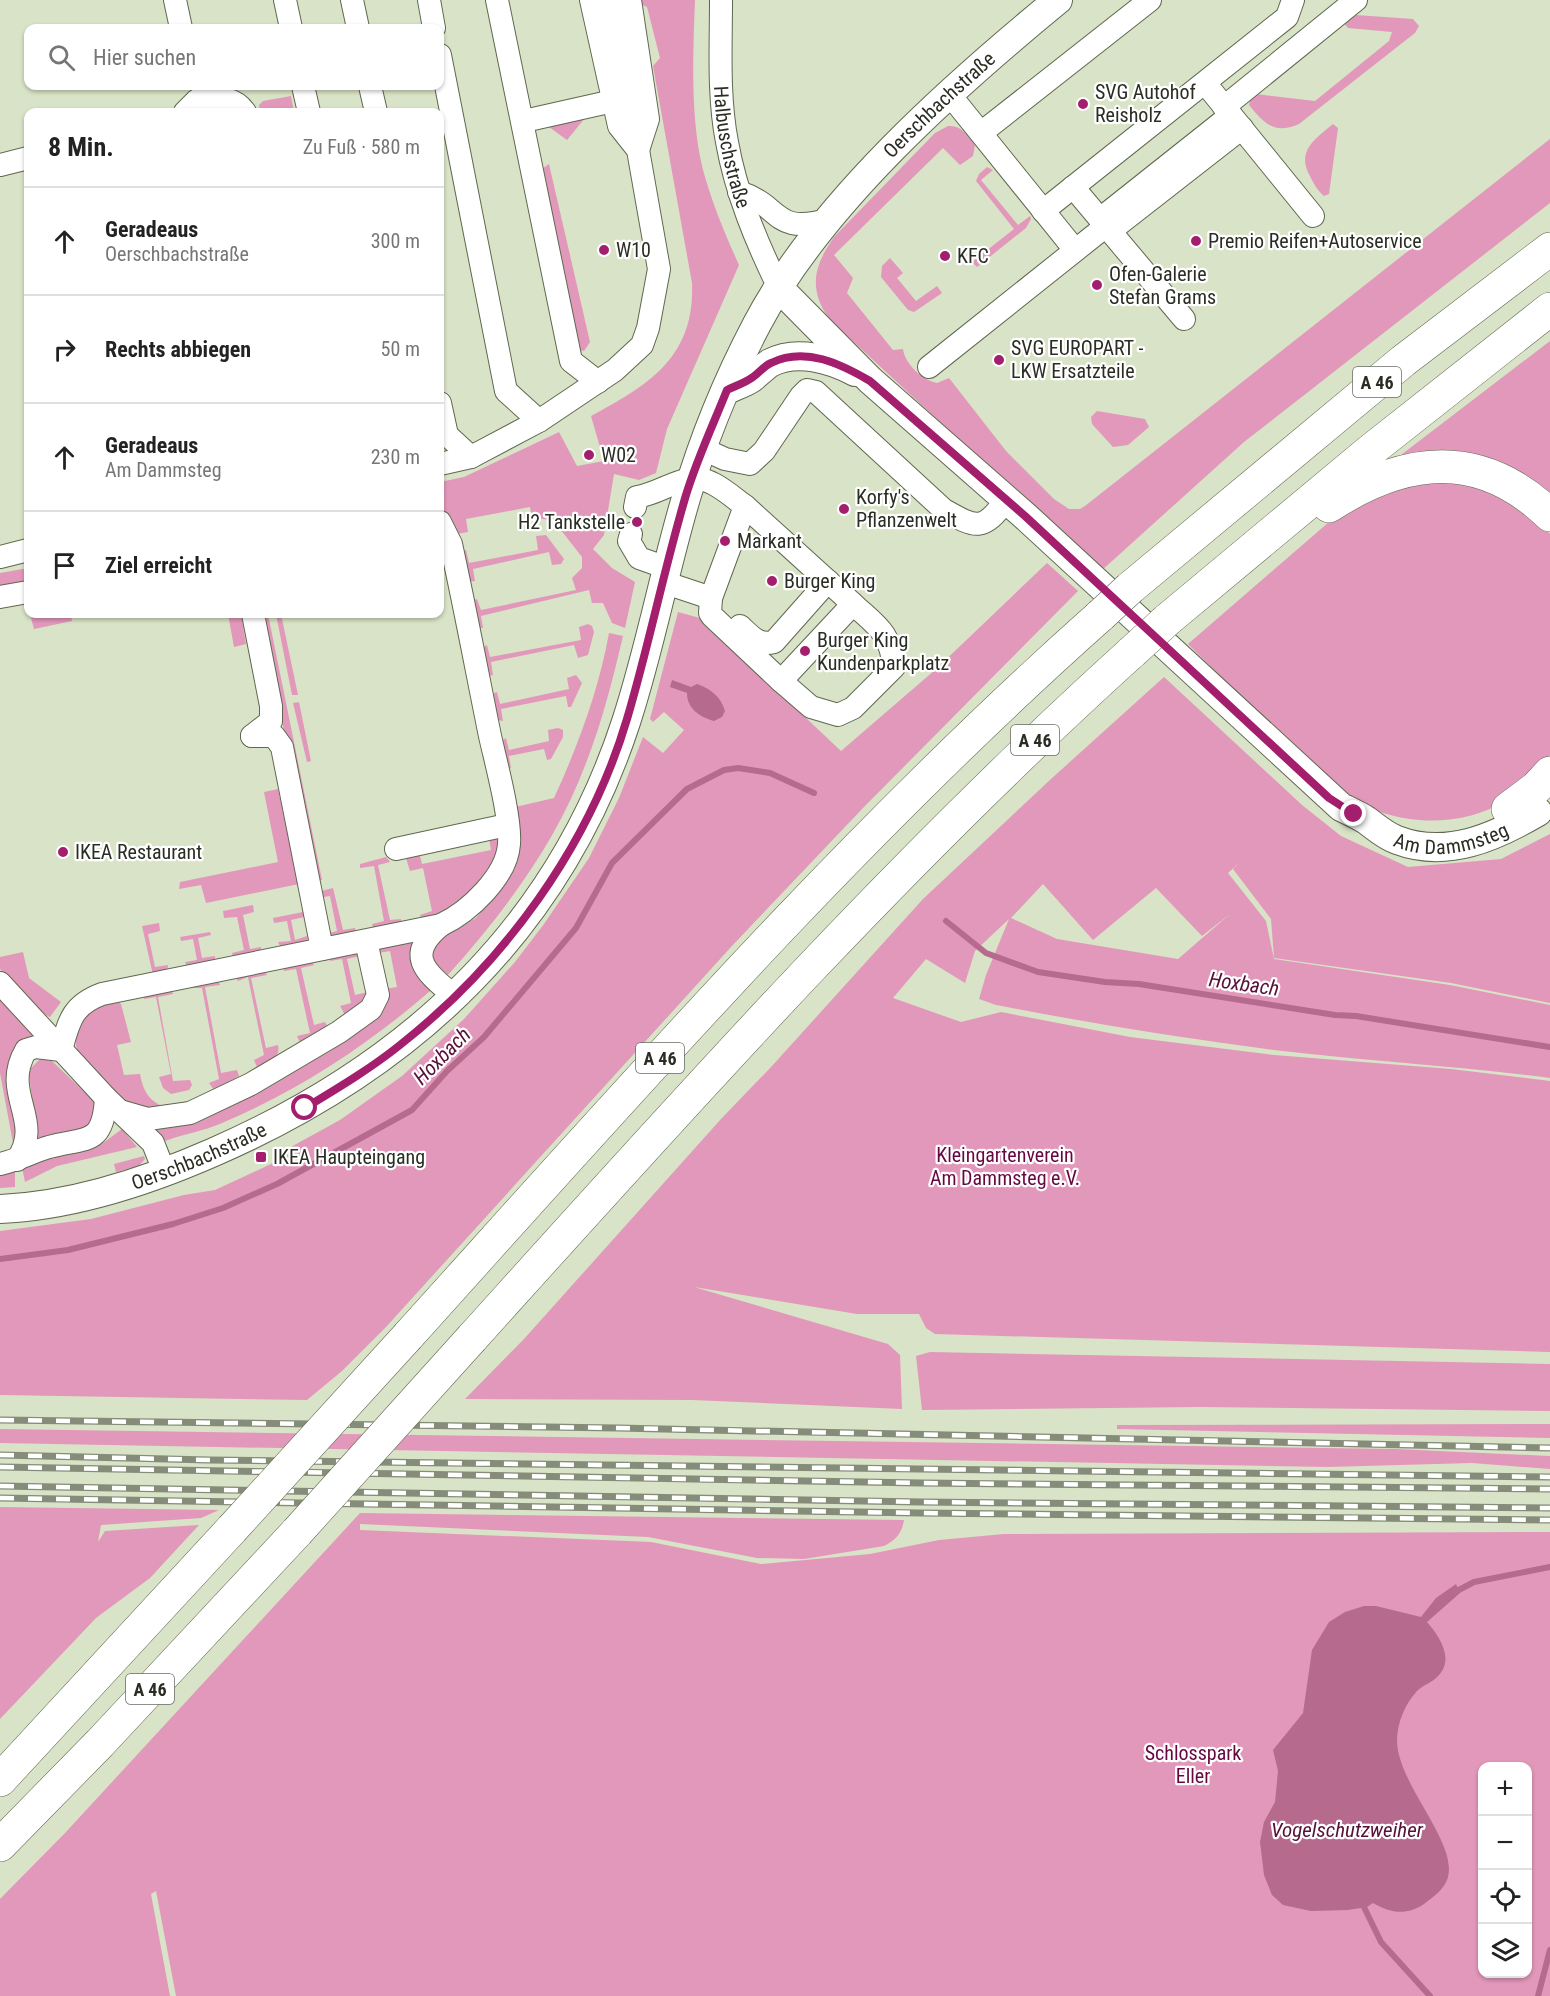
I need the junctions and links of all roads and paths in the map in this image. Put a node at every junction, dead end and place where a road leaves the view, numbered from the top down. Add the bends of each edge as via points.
1 (175, 0) edge
2 (285, 0) edge
3 (352, 0) edge
4 (429, 0) edge
5 (497, 0) edge
6 (591, 0) edge
7 (611, 0) edge
8 (630, 0) edge
9 (721, 0) edge
10 (1058, 0) edge
11 (1150, 0) edge
12 (1293, 0) edge
13 (1356, 0) edge
14 (180, 24) edge
15 (290, 24) edge
16 (357, 24) edge
17 (433, 24) edge
18 (444, 75) edge
19 (1205, 83) junction
20 (304, 90) edge
21 (371, 90) edge
22 (950, 95) junction
23 (192, 99) edge
24 (613, 101) junction
25 (242, 108) edge
26 (308, 108) edge
27 (375, 108) edge
28 (1232, 117) junction
29 (524, 121) junction
30 (981, 134) junction
31 (638, 150) junction
32 (24, 159) edge
33 (0, 165) edge
34 (1073, 187) junction
35 (739, 192) junction
36 (1043, 211) junction
37 (1313, 216) dead end
38 (830, 219) junction
39 (1105, 226) junction
40 (1550, 249) edge
41 (1075, 250) junction
42 (778, 288) junction
43 (1550, 309) edge
44 (1184, 320) dead end
45 (929, 367) dead end
46 (870, 381) junction
47 (598, 382) junction
48 (727, 390) junction
49 (444, 421) edge
50 (539, 421) junction
51 (703, 449) junction
52 (471, 457) junction
53 (444, 463) edge
54 (692, 478) junction
55 (1006, 500) junction
56 (745, 506) junction
57 (635, 507) dead end
58 (1550, 515) edge
59 (444, 530) edge
60 (631, 534) dead end
61 (1263, 539) junction
62 (24, 551) edge
63 (0, 557) edge
64 (665, 575) junction
65 (828, 581) junction
66 (24, 593) edge
67 (0, 597) edge
68 (711, 598) junction
69 (853, 604) junction
70 (254, 618) edge
71 (781, 681) junction
72 (1550, 772) edge
73 (1537, 809) edge
74 (507, 825) junction
75 (396, 849) dead end
76 (441, 925) junction
77 (366, 941) junction
78 (322, 949) junction
79 (0, 983) edge
80 (455, 997) junction
81 (61, 1050) junction
82 (113, 1104) junction
83 (9, 1162) edge
84 (164, 1171) junction
85 (0, 1209) edge
86 (0, 1780) edge
87 (0, 1845) edge

1 - 14 street
2 - 15 street
3 - 16 street
4 - 17 street
5 - 29 street
6 - 24 street
7 - 31 street
8 - 31 street via 648,119
9 - 35 street, Halbuschstraße via 725,130
10 - 22 main road, Oerschbachstraße
11 - 30 street
12 - 19 street via 1287,16
13 - 28 street
18 - 50 street via 507,391
19 - 28 street
19 - 34 street
20 - 26 street
21 - 27 street
22 - 30 street
22 - 38 main road, Oerschbachstraße
23 - 25 street via 229,98
24 - 29 street
24 - 31 street via 619,126
28 - 37 street
28 - 39 street
29 - 47 street via 571,361
30 - 36 street
31 - 47 street via 659,269 642,345
32 - 33 street
34 - 36 street
34 - 39 street
35 - 38 street via 755,197 787,223 812,224
35 - 42 street, Halbuschstraße
36 - 41 street
38 - 42 main road, Oerschbachstraße
39 - 41 street
39 - 44 street
40 - 86 highway, A 46, bridge via 1403,361 1130,588 1006,700 815,891
41 - 45 street
42 - 46 main road, Am Dammsteg
42 - 48 main road, Oerschbachstraße
43 - 61 highway, A 46
46 - 48 main road via 841,364 808,356 785,357
46 - 55 main road, Am Dammsteg
47 - 50 street
48 - 51 main road, Oerschbachstraße
49 - 52 street via 447,435
50 - 52 street
51 - 54 main road, Oerschbachstraße
51 - 55 street via 750,464 764,451 807,390 816,392 944,510 972,525 984,525
52 - 53 street
54 - 56 street via 714,485
54 - 57 street via 636,497
54 - 64 main road, Oerschbachstraße
55 - 73 main road, Am Dammsteg via 1329,798 1366,820 1451,827
56 - 65 street
56 - 68 street
58 - 61 highway via 1528,494 1499,478 1463,468 1426,467 1408,469 1357,488 1320,512
59 - 74 street via 451,544 460,619 477,704
60 - 64 street via 629,541 639,558
61 - 87 highway, A 46, bridge via 1033,742 817,961 297,1532
62 - 63 street
64 - 68 street
64 - 80 main road, Oerschbachstraße via 627,721 591,810 543,890 493,959
65 - 68 street via 774,642 765,644
65 - 69 street
66 - 67 street
68 - 71 street via 712,616
69 - 71 street
69 - 71 street via 892,646 894,667 853,708 838,716 811,707
70 - 78 street via 271,721 252,736 274,736 282,747
72 - 73 highway via 1536,788
74 - 75 street
74 - 76 street via 509,845 499,870 473,905
76 - 77 street
76 - 80 street via 428,935 420,956 423,966
77 - 78 street
77 - 82 street via 378,994 371,1009 339,1032 251,1084 190,1113 148,1119
78 - 81 street via 111,992 84,1001 69,1023
79 - 81 street
80 - 84 main road, Oerschbachstraße via 400,1045 305,1108
81 - 82 street
81 - 83 street via 36,1047 26,1050 17,1063 13,1080 27,1138
82 - 83 street via 98,1133 85,1141 47,1148
82 - 84 street via 153,1143
84 - 85 main road, Oerschbachstraße via 50,1203

